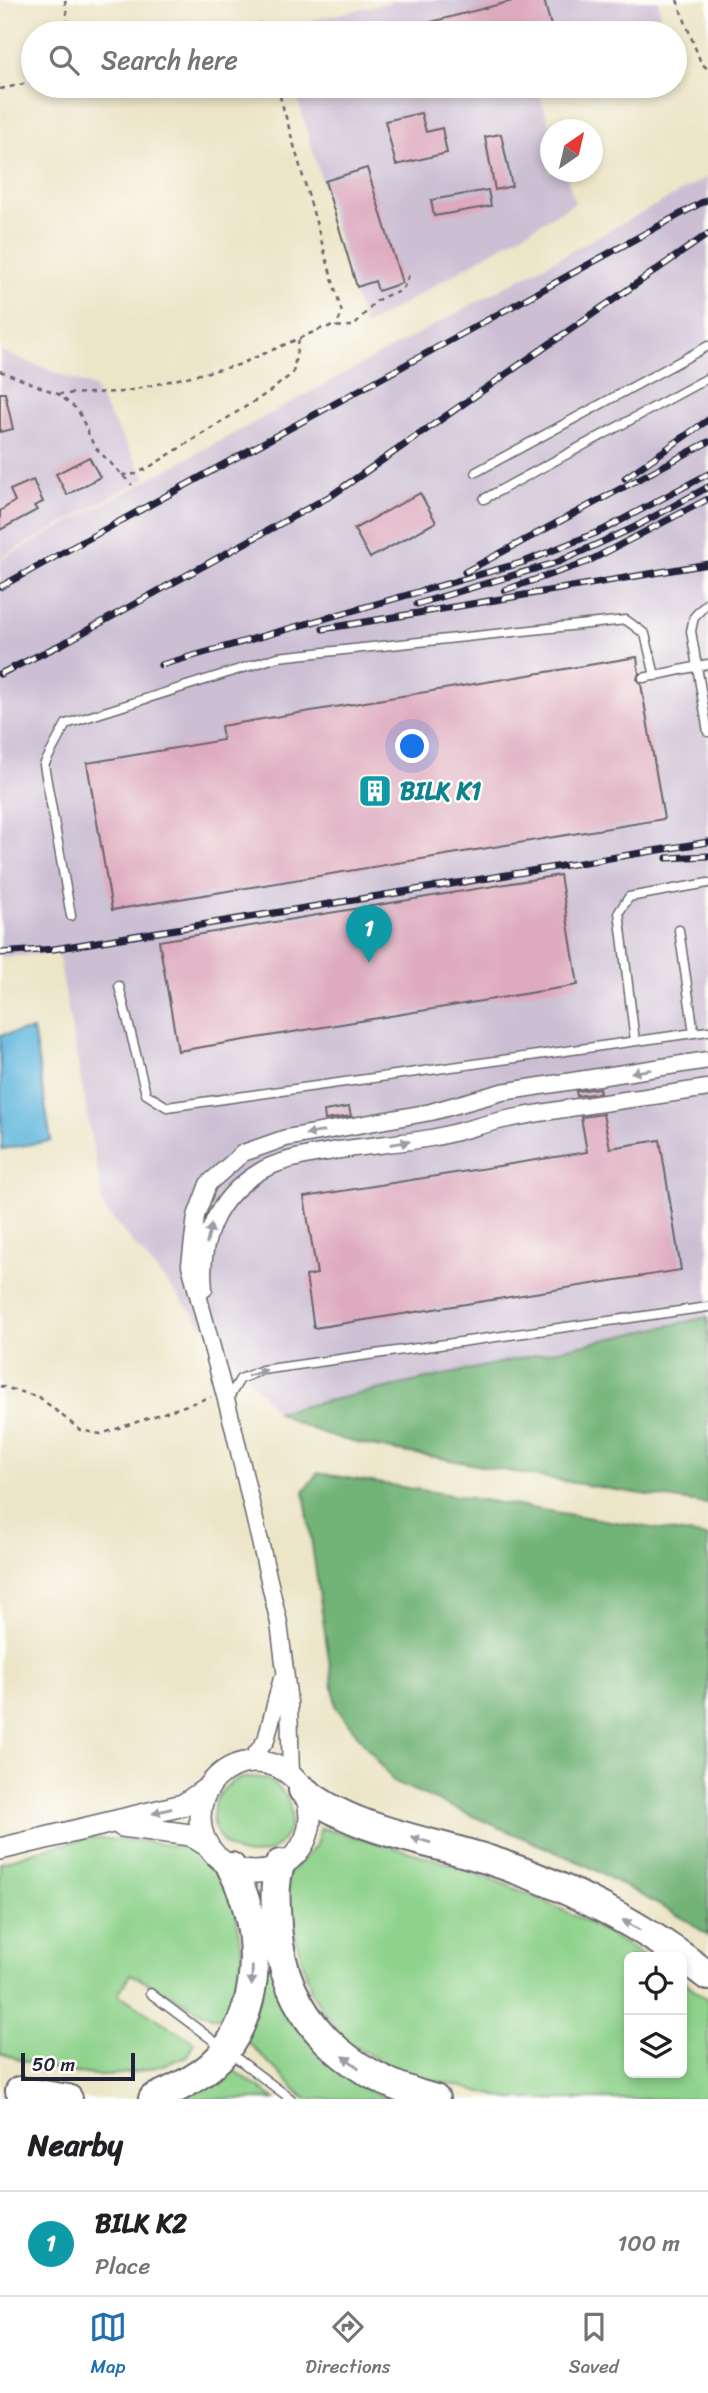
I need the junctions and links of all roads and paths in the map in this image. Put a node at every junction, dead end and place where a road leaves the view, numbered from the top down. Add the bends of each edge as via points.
1 (65, 0) edge
2 (677, 0) edge
3 (68, 21) edge
4 (685, 21) edge
5 (687, 27) edge
6 (708, 69) edge
7 (21, 85) edge
8 (0, 89) edge
9 (280, 98) edge
10 (410, 272) dead end
11 (336, 327) junction
12 (300, 337) junction
13 (708, 345) edge
14 (0, 371) edge
15 (708, 378) edge
16 (58, 394) junction
17 (475, 472) dead end
18 (122, 475) junction
19 (132, 485) dead end
20 (484, 499) dead end
21 (708, 602) edge
22 (708, 664) edge
23 (697, 665) junction
24 (655, 676) junction
25 (643, 678) dead end
26 (708, 732) edge
27 (708, 883) edge
28 (71, 916) dead end
29 (679, 930) dead end
30 (119, 986) dead end
31 (708, 1031) edge
32 (694, 1033) junction
33 (635, 1041) junction
34 (708, 1060) edge
35 (708, 1088) edge
36 (708, 1307) edge
37 (207, 1326) junction
38 (0, 1386) edge
39 (225, 1397) junction
40 (283, 1666) junction
41 (248, 1763) junction
42 (297, 1783) junction
43 (210, 1786) junction
44 (110, 1825) junction
45 (208, 1846) junction
46 (0, 1849) edge
47 (281, 1864) junction
48 (232, 1867) junction
49 (708, 1976) edge
50 (149, 1993) dead end
51 (224, 2052) junction
52 (21, 2091) edge
53 (68, 2099) edge
54 (153, 2099) edge
55 (291, 2099) edge
56 (435, 2099) edge

1 - 3 path
2 - 4 path
5 - 6 path via 701,64
7 - 8 path
9 - 11 path via 342,313
10 - 11 path via 403,289 382,297 354,326
11 - 12 path
12 - 16 path via 238,365 123,392
12 - 18 path via 292,373 269,392 151,466
13 - 17 lane
14 - 16 path
15 - 20 lane
16 - 18 path via 78,410 94,446
18 - 19 path
21 - 23 lane via 694,617 691,631
22 - 23 lane
23 - 24 lane
23 - 26 lane
24 - 25 lane
24 - 28 lane via 645,634 626,620 278,657 66,724 44,765
27 - 33 lane via 629,897 619,912
29 - 32 lane
30 - 33 lane via 146,1094 167,1107
31 - 32 lane
32 - 33 lane
34 -> 37 street via 502,1092 431,1112 286,1138 243,1153 208,1184 196,1216 190,1265
37 -> 35 street via 202,1267 211,1224 224,1199 260,1171 292,1159 432,1138 513,1118
39 -> 36 lane via 240,1379 262,1370
37 - 39 street
38 - 39 path via 39,1397 80,1430 101,1434
39 - 40 street via 279,1623
40 - 41 street via 266,1740
40 - 42 street
41 - 42 street via 270,1765
41 - 43 street via 224,1772
42 - 47 street via 309,1804 308,1832 297,1853
49 -> 42 highway via 620,1918 493,1861 323,1806
43 -> 44 street via 183,1805
43 - 45 street via 200,1818
44 - 45 street via 190,1835
44 - 46 street
45 - 48 street
47 - 48 street via 254,1872
56 -> 47 highway via 360,2069 316,2029 285,1972 278,1944 274,1882
48 -> 51 highway via 250,1908 251,1993
50 - 51 lane
51 - 54 highway via 176,2089
51 - 55 lane
52 - 53 highway

